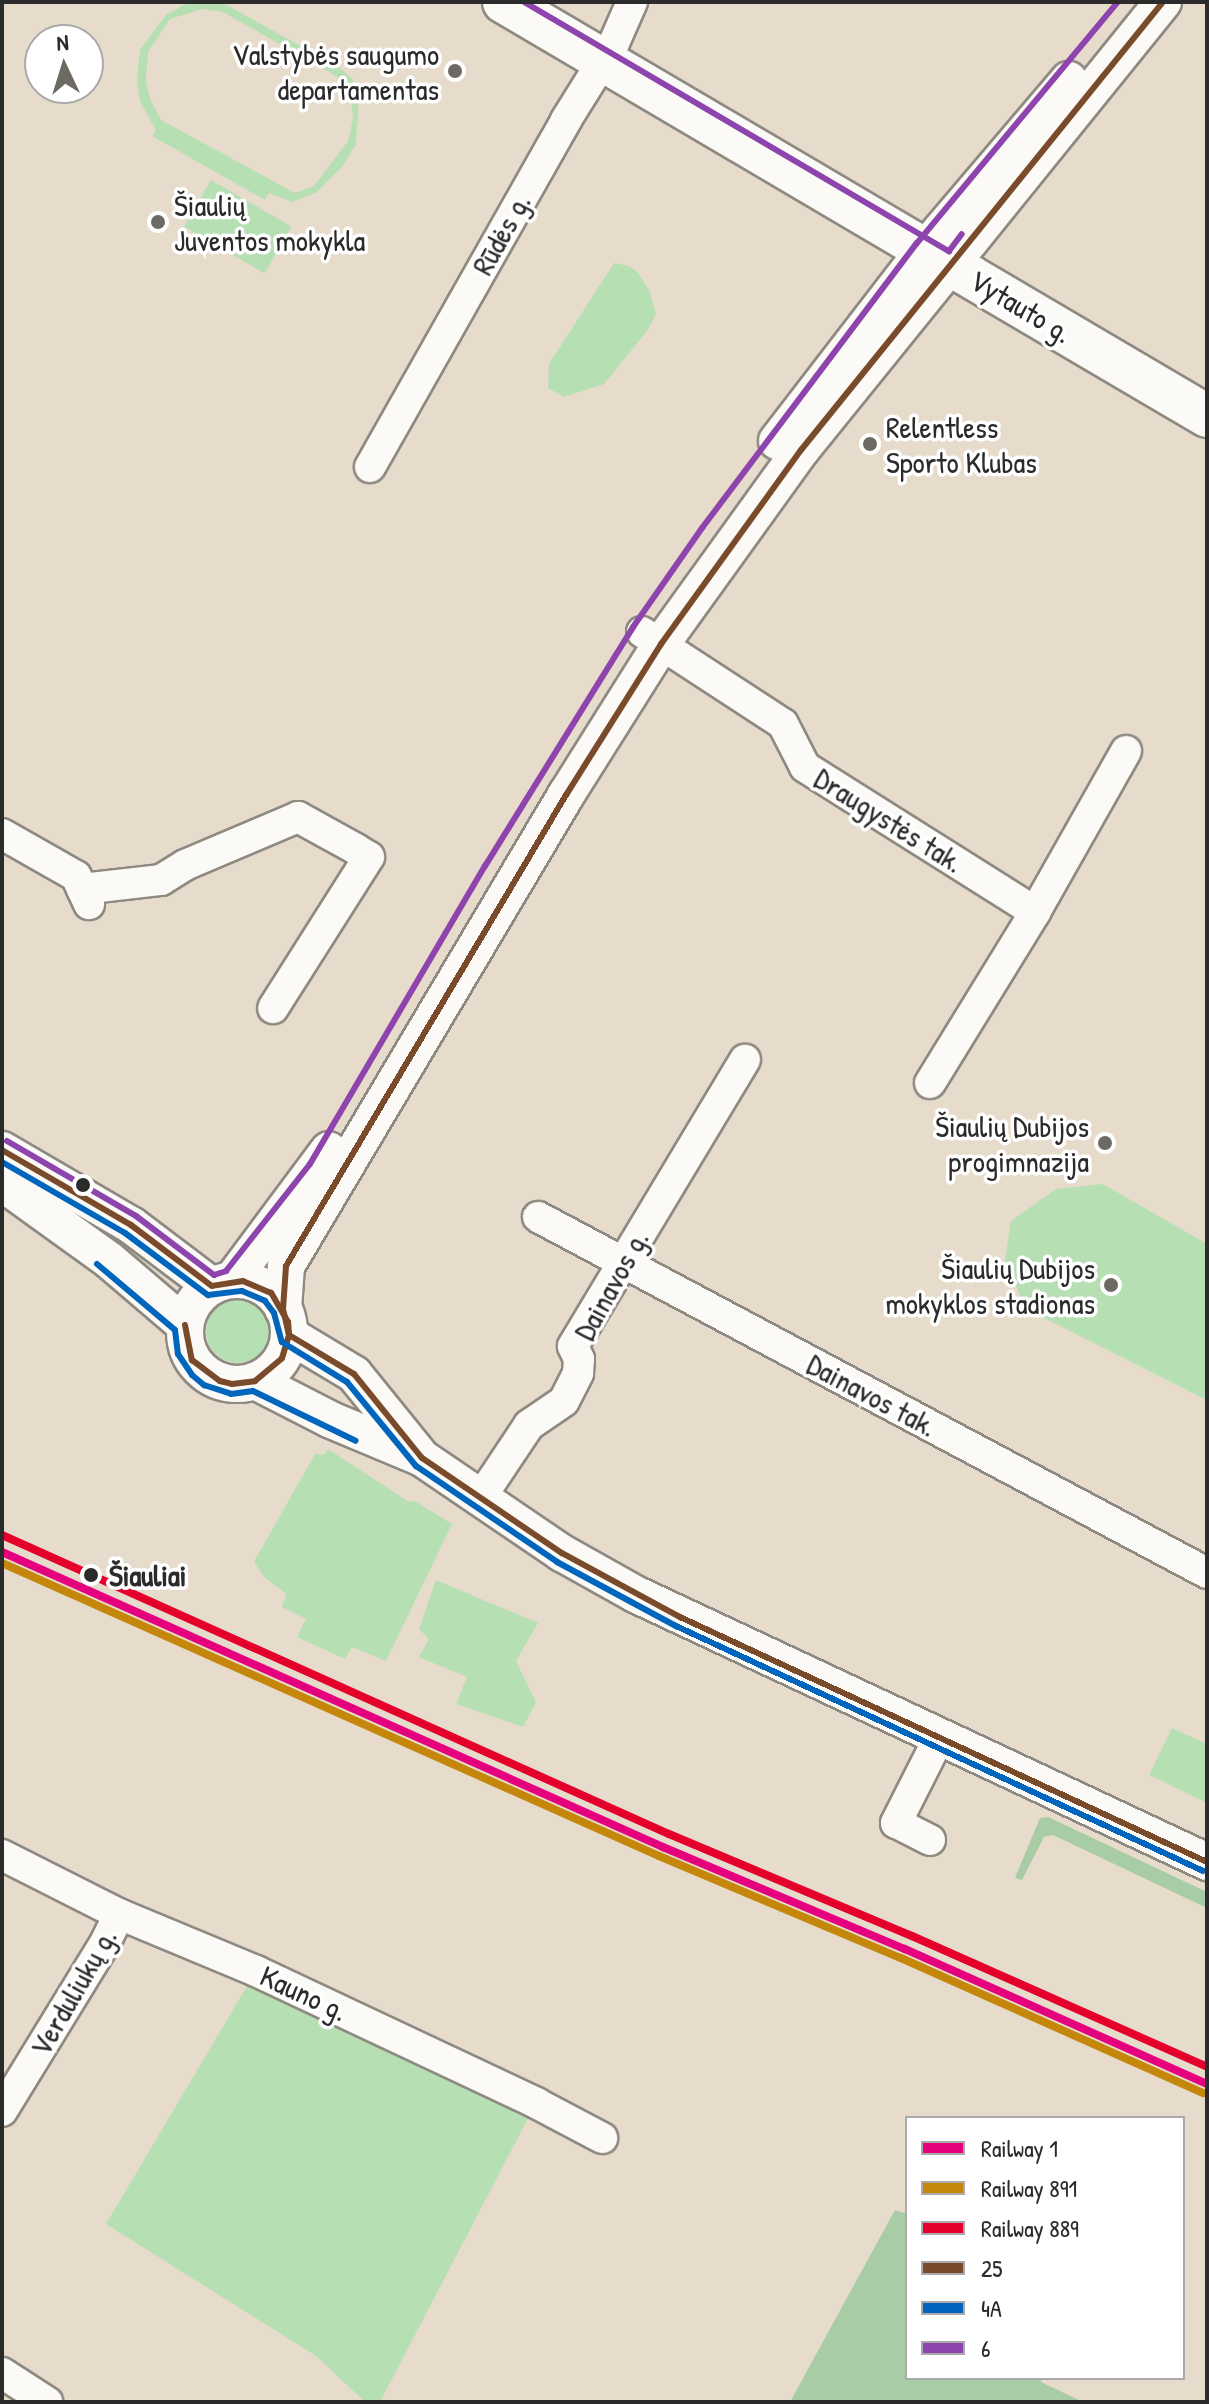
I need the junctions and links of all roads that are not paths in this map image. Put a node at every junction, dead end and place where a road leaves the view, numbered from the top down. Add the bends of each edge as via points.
1 (504, 2) edge
2 (632, 2) edge
3 (1131, 2) edge
4 (1163, 2) edge
5 (602, 62) junction
6 (938, 256) junction
7 (1207, 416) edge
8 (370, 467) dead end
9 (651, 638) junction
10 (1126, 751) dead end
11 (2, 834) edge
12 (1035, 912) junction
13 (273, 1008) dead end
14 (745, 1060) dead end
15 (930, 1083) dead end
16 (2, 1150) edge
17 (2, 1183) edge
18 (538, 1217) dead end
19 (621, 1262) junction
20 (222, 1283) junction
21 (286, 1322) junction
22 (185, 1325) junction
23 (255, 1381) junction
24 (422, 1458) junction
25 (479, 1500) junction
26 (1207, 1573) edge
27 (939, 1738) junction
28 (930, 1840) dead end
29 (2, 1855) edge
30 (1207, 1862) edge
31 (119, 1914) junction
32 (2, 2111) edge
33 (602, 2138) dead end
34 (2, 2373) edge
35 (47, 2402) edge

1 - 5 highway, Vytauto g.
2 - 5 street, Rūdės g.
3 - 6 main road
4 - 6 main road
5 - 6 highway, Vytauto g.
5 - 8 street, Rūdės g.
6 - 7 highway, Vytauto g.
6 - 9 main road via 781,436
9 - 12 street, Draugystės tak. via 783,724 805,767
9 - 20 main road via 494,871 318,1170
9 - 21 main road via 566,795 286,1266
10 - 12 street
11 - 13 street via 76,876 86,898 161,880 298,817 369,857
12 - 15 street
14 - 19 street, Dainavos g.
16 - 20 main road
17 - 22 main road via 109,1260
18 - 19 street, Dainavos tak.
19 - 25 street, Dainavos g. via 573,1346 578,1373 564,1401 529,1425
19 - 26 street, Dainavos tak.
20 - 21 main road via 263,1287
20 - 22 main road via 194,1302
21 - 23 main road via 275,1367
21 - 24 main road via 354,1374
22 - 23 main road via 192,1360 209,1376 232,1384
23 - 24 main road
24 - 25 main road
25 - 27 main road via 635,1594
27 - 28 street via 896,1823
27 - 30 main road
29 - 31 street, Kauno g.
31 - 32 street, Verduliukų g.
31 - 33 street, Kauno g. via 270,1977
34 - 35 street

